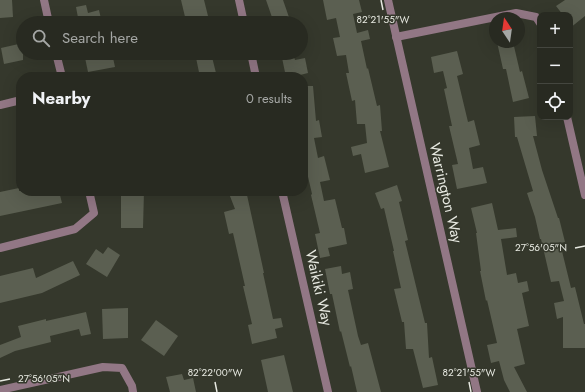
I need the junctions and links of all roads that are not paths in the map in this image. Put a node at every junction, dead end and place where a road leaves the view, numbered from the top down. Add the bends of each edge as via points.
1 (44, 0) edge
2 (238, 0) edge
3 (388, 0) edge
4 (47, 16) edge
5 (242, 16) edge
6 (537, 18) edge
7 (396, 37) junction
8 (58, 60) edge
9 (252, 60) edge
10 (61, 72) edge
11 (255, 72) edge
12 (16, 101) edge
13 (0, 105) edge
14 (568, 120) edge
15 (585, 195) edge
16 (90, 196) edge
17 (283, 196) edge
18 (0, 248) edge
19 (0, 390) edge
20 (133, 392) edge
21 (328, 392) edge
22 (477, 392) edge

1 - 4 street
2 - 5 street
3 - 7 street, Warrington Way
6 - 7 street via 516,14
7 - 22 street, Warrington Way
8 - 10 street
9 - 11 street
12 - 13 street
14 - 15 street
16 - 18 street via 94,213 75,229
17 - 21 street, Waikiki Way
19 - 20 street via 104,367 122,368

